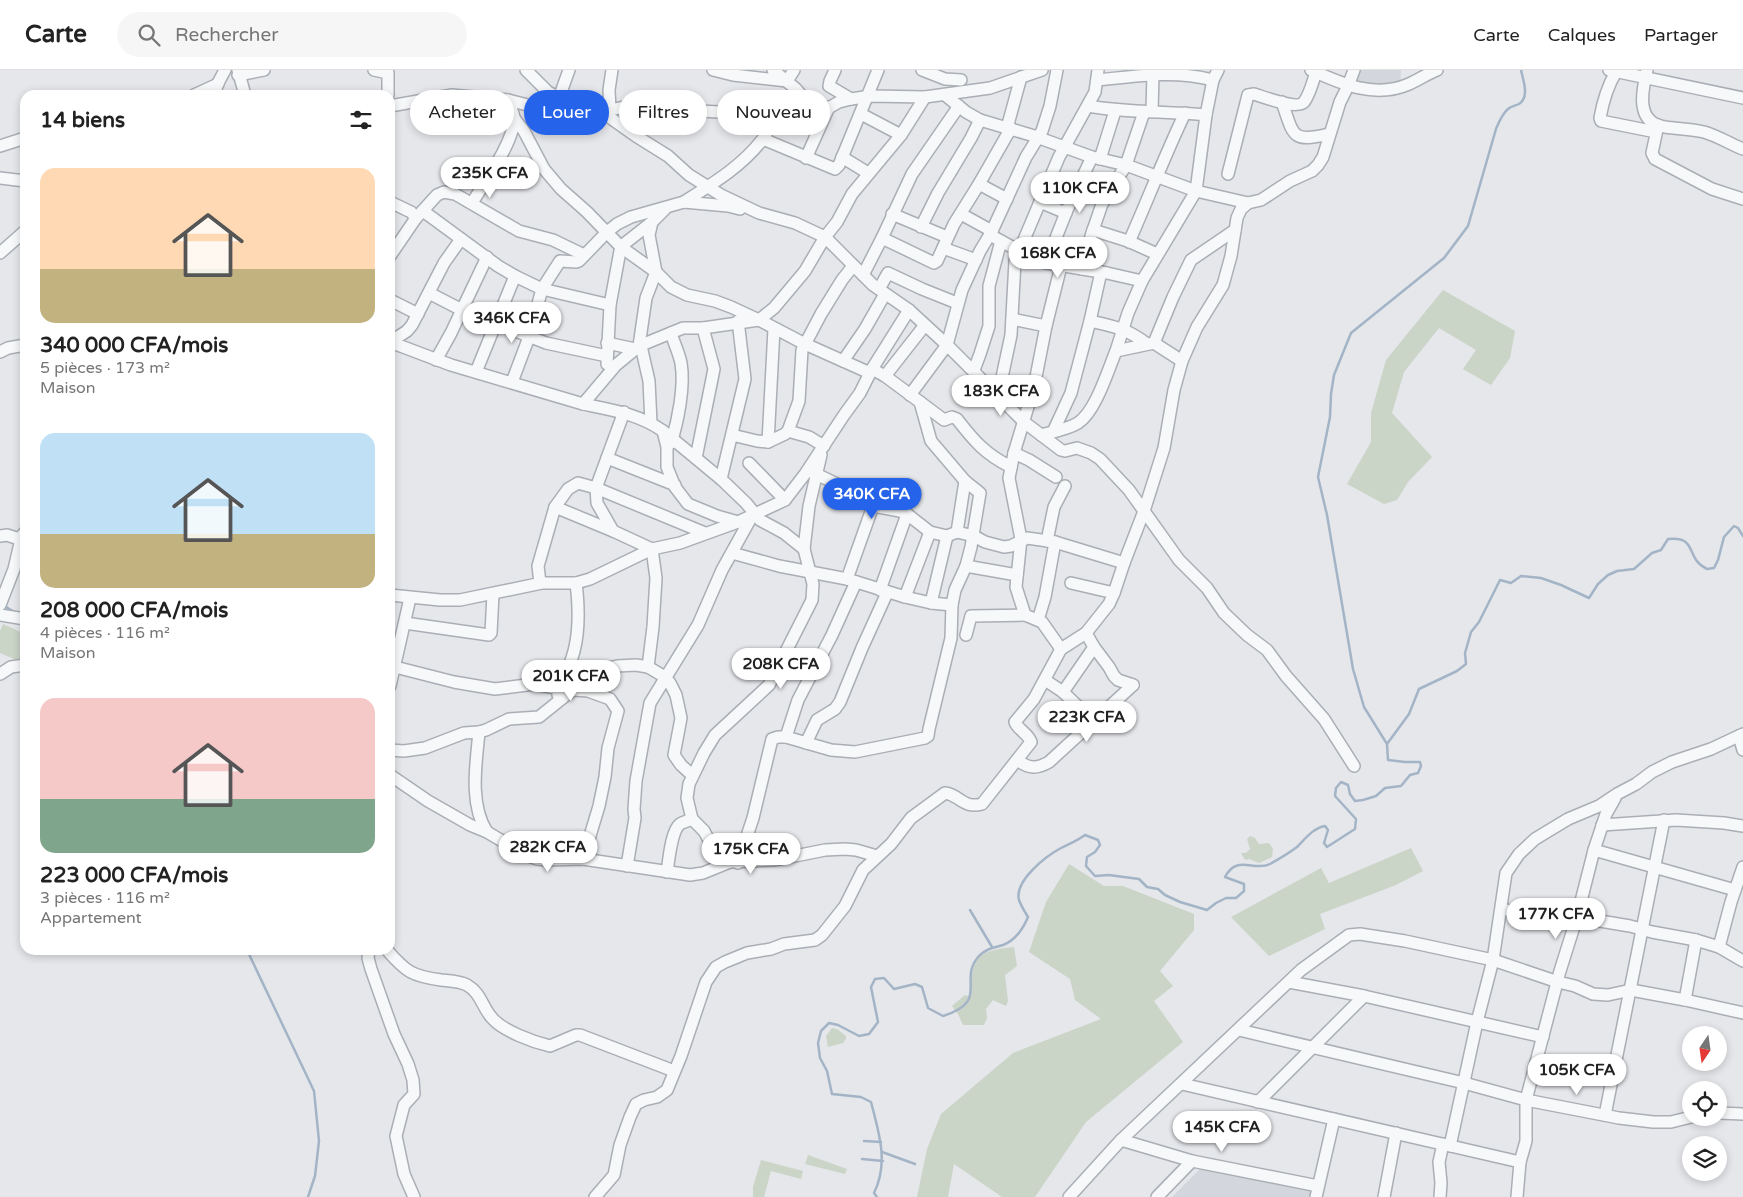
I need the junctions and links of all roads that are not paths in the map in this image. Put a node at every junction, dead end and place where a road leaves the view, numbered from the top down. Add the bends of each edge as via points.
1 (226, 70) edge
2 (264, 70) edge
3 (374, 70) edge
4 (526, 70) edge
5 (569, 70) edge
6 (612, 70) edge
7 (712, 70) edge
8 (773, 70) edge
9 (794, 70) edge
10 (835, 70) edge
11 (878, 70) edge
12 (922, 70) edge
13 (1042, 70) edge
14 (1057, 70) edge
15 (1354, 70) edge
16 (1437, 70) edge
17 (1313, 71) edge
18 (1616, 71) edge
19 (238, 72) edge
20 (388, 72) edge
21 (1153, 74) junction
22 (1646, 74) edge
23 (1098, 75) edge
24 (1215, 75) edge
25 (956, 77) edge
26 (1021, 77) junction
27 (787, 81) junction
28 (1348, 86) junction
29 (216, 89) edge
30 (243, 90) edge
31 (388, 90) edge
32 (546, 90) edge
33 (562, 90) edge
34 (609, 90) edge
35 (797, 90) edge
36 (967, 92) junction
37 (945, 95) junction
38 (868, 97) junction
39 (929, 97) junction
40 (1743, 98) edge
41 (851, 99) junction
42 (410, 102) edge
43 (1282, 102) junction
44 (395, 105) edge
45 (830, 106) edge
46 (959, 106) junction
47 (1088, 106) junction
48 (609, 110) edge
49 (1115, 111) junction
50 (1148, 111) junction
51 (717, 112) edge
52 (1185, 113) junction
53 (609, 114) edge
54 (861, 114) junction
55 (1206, 115) junction
56 (514, 118) edge
57 (980, 120) junction
58 (1009, 128) junction
59 (1657, 129) junction
60 (1329, 134) junction
61 (509, 135) edge
62 (765, 135) edge
63 (816, 135) edge
64 (901, 135) junction
65 (1038, 138) junction
66 (763, 139) junction
67 (20, 140) edge
68 (0, 146) edge
69 (1065, 147) junction
70 (1743, 149) edge
71 (842, 157) junction
72 (806, 158) junction
73 (1096, 158) junction
74 (1126, 165) junction
75 (868, 173) junction
76 (1228, 174) dead end
77 (1158, 176) junction
78 (0, 178) edge
79 (20, 180) edge
80 (979, 184) junction
81 (707, 187) junction
82 (1196, 191) junction
83 (1742, 198) edge
84 (1006, 199) junction
85 (684, 202) junction
86 (1040, 202) junction
87 (472, 203) junction
88 (1248, 203) junction
89 (395, 204) edge
90 (666, 208) junction
91 (759, 213) junction
92 (1066, 213) junction
93 (419, 214) junction
94 (892, 214) junction
95 (961, 214) junction
96 (652, 222) junction
97 (921, 227) junction
98 (1093, 230) junction
99 (1235, 230) junction
100 (606, 232) junction
101 (991, 233) junction
102 (20, 235) edge
103 (825, 237) junction
104 (947, 237) junction
105 (882, 238) junction
106 (461, 239) junction
107 (1001, 241) junction
108 (1129, 242) junction
109 (621, 247) junction
110 (942, 248) junction
111 (395, 249) edge
112 (1020, 251) junction
113 (0, 252) edge
114 (1158, 254) junction
115 (584, 255) junction
116 (486, 258) junction
117 (976, 260) junction
118 (1046, 263) junction
119 (853, 266) junction
120 (1061, 266) junction
121 (1082, 268) junction
122 (656, 272) junction
123 (1101, 272) junction
124 (863, 275) junction
125 (515, 276) junction
126 (1142, 281) junction
127 (542, 290) junction
128 (882, 292) junction
129 (429, 293) junction
130 (395, 302) edge
131 (957, 303) junction
132 (610, 305) junction
133 (462, 310) junction
134 (909, 310) junction
135 (418, 314) junction
136 (1012, 319) junction
137 (759, 320) junction
138 (738, 321) junction
139 (1090, 321) junction
140 (495, 324) junction
141 (925, 325) junction
142 (1046, 326) junction
143 (702, 328) junction
144 (774, 329) junction
145 (1123, 329) junction
146 (671, 333) junction
147 (529, 337) junction
148 (395, 339) edge
149 (607, 343) junction
150 (395, 344) edge
151 (805, 344) junction
152 (1151, 344) junction
153 (947, 345) junction
154 (20, 346) edge
155 (638, 347) junction
156 (1116, 351) junction
157 (0, 352) edge
158 (607, 356) junction
159 (436, 360) junction
160 (843, 361) junction
161 (1182, 361) junction
162 (974, 370) junction
163 (871, 371) junction
164 (476, 372) junction
165 (607, 376) junction
166 (885, 376) junction
167 (512, 382) junction
168 (910, 394) junction
169 (998, 396) junction
170 (920, 402) junction
171 (583, 404) junction
172 (624, 412) junction
173 (1024, 422) junction
174 (651, 423) junction
175 (788, 430) junction
176 (1047, 433) junction
177 (668, 435) junction
178 (732, 435) junction
179 (768, 442) junction
180 (824, 447) junction
181 (1014, 453) junction
182 (607, 458) junction
183 (696, 458) junction
184 (748, 463) dead end
185 (1010, 467) junction
186 (813, 473) junction
187 (1056, 477) dead end
188 (721, 479) junction
189 (965, 481) junction
190 (674, 485) junction
191 (1065, 486) dead end
192 (596, 488) junction
193 (785, 500) junction
194 (873, 506) junction
195 (555, 507) junction
196 (1144, 512) junction
197 (907, 514) junction
198 (753, 515) junction
199 (738, 522) junction
200 (613, 531) junction
201 (930, 532) junction
202 (705, 533) junction
203 (952, 534) junction
204 (0, 536) edge
205 (20, 536) edge
206 (974, 536) junction
207 (1022, 539) junction
208 (1051, 542) junction
209 (20, 546) edge
210 (652, 549) junction
211 (804, 549) junction
212 (732, 553) junction
213 (1124, 563) junction
214 (966, 566) junction
215 (811, 570) junction
216 (1017, 576) junction
217 (851, 580) junction
218 (576, 583) junction
219 (1071, 583) dead end
220 (540, 584) junction
221 (884, 591) junction
222 (1114, 593) junction
223 (493, 594) junction
224 (395, 596) edge
225 (905, 597) junction
226 (410, 598) junction
227 (931, 603) junction
228 (0, 605) edge
229 (952, 605) junction
230 (0, 615) edge
231 (1025, 615) junction
232 (20, 618) edge
233 (1038, 620) junction
234 (405, 623) junction
235 (1086, 633) junction
236 (966, 635) dead end
237 (1094, 647) junction
238 (1061, 649) junction
239 (20, 666) edge
240 (395, 667) joint
241 (648, 667) junction
242 (0, 674) edge
243 (665, 677) junction
244 (1045, 680) junction
245 (558, 689) junction
246 (575, 689) junction
247 (1063, 692) junction
248 (556, 702) junction
249 (1093, 721) junction
250 (479, 732) junction
251 (1741, 735) edge
252 (786, 737) junction
253 (806, 744) junction
254 (395, 750) edge
255 (1743, 750) edge
256 (1017, 760) junction
257 (1354, 766) dead end
258 (692, 775) junction
259 (395, 778) edge
260 (1617, 794) junction
261 (692, 819) junction
262 (1664, 820) junction
263 (1602, 826) junction
264 (1743, 826) edge
265 (487, 832) junction
266 (1594, 850) junction
267 (877, 856) junction
268 (583, 859) junction
269 (734, 862) junction
270 (627, 866) junction
271 (1743, 867) edge
272 (1654, 868) junction
273 (667, 872) junction
274 (1735, 890) junction
275 (1502, 908) junction
276 (1575, 921) junction
277 (1642, 929) junction
278 (1696, 940) junction
279 (1719, 947) junction
280 (368, 955) edge
281 (392, 955) edge
282 (1493, 960) junction
283 (1743, 961) edge
284 (1289, 982) junction
285 (1558, 982) junction
286 (1631, 990) junction
287 (1364, 996) junction
288 (1686, 1000) junction
289 (1743, 1013) edge
290 (1478, 1022) junction
291 (1239, 1030) junction
292 (1543, 1037) junction
293 (1312, 1048) junction
294 (674, 1071) junction
295 (1464, 1083) junction
296 (1182, 1084) junction
297 (1526, 1100) junction
298 (1258, 1102) junction
299 (1727, 1113) edge
300 (1743, 1114) edge
301 (1606, 1115) junction
302 (1334, 1119) junction
303 (1682, 1119) edge
304 (1396, 1133) junction
305 (1121, 1140) junction
306 (1447, 1145) junction
307 (1192, 1161) junction
308 (1520, 1162) junction
309 (1317, 1191) edge
310 (414, 1197) edge
311 (595, 1197) edge
312 (1069, 1197) edge
313 (1157, 1197) edge
314 (1384, 1197) edge
315 (1440, 1197) edge
316 (1517, 1197) edge

1 - 29 street
2 - 19 street
3 - 20 street
4 - 32 street
5 - 33 street
6 - 34 street
7 - 27 street
8 - 27 street
9 - 27 street
10 - 41 street via 829,86
11 - 38 street
12 - 25 street
13 - 26 street
14 - 65 street
15 - 28 street
16 - 28 street via 1394,88
17 - 28 street
17 - 43 street via 1303,104
18 - 22 street
18 - 59 street via 1605,96 1601,121
19 - 30 street
20 - 31 street
21 - 23 street
21 - 24 street
21 - 50 street
22 - 40 street
22 - 59 street via 1643,113
23 - 47 street
24 - 55 street
25 - 36 street
25 - 39 street
26 - 36 street
26 - 58 street
27 - 35 street
28 - 60 street
36 - 37 street
37 - 39 street
37 - 46 street
38 - 39 street
38 - 41 street
38 - 54 street
39 - 64 street
41 - 45 street
42 - 44 street
43 - 60 street via 1297,136 1312,138
43 - 76 street via 1252,93 1248,95
46 - 57 street
46 - 94 street via 912,174
47 - 49 street
47 - 69 street
48 - 51 street via 628,106 655,106
49 - 50 street
49 - 73 street
50 - 52 street
50 - 74 street
52 - 55 street
52 - 77 street
53 - 81 street
54 - 64 street
54 - 71 street
55 - 82 street
56 - 100 street via 544,169
57 - 58 street
57 - 97 street
58 - 65 street
58 - 80 street
59 - 70 street via 1704,132
59 - 83 street via 1652,155 1655,159 1712,189
60 - 88 street via 1323,157 1312,171 1262,200
61 - 87 street
62 - 66 street
63 - 72 street
64 - 75 street
65 - 69 street
65 - 84 street
66 - 72 street
66 - 81 street via 729,172
67 - 68 street
69 - 73 street
69 - 86 street
71 - 72 street via 835,169
71 - 75 street
73 - 74 street
73 - 92 street
74 - 77 street
74 - 98 street via 1106,197
75 - 103 street
77 - 82 street
77 - 108 street
78 - 79 street
80 - 84 street
80 - 95 street
81 - 85 street
81 - 91 street
82 - 88 street
82 - 114 street
84 - 101 street
85 - 90 street
85 - 91 street
86 - 92 street
86 - 112 street
87 - 93 street via 444,192
87 - 115 street via 519,231 553,240
88 - 99 street via 1241,209
89 - 93 street
90 - 96 street
90 - 100 street via 630,217
91 - 103 street via 796,222
92 - 118 street
93 - 106 street
93 - 111 street
94 - 97 street
94 - 105 street
95 - 101 street
95 - 104 street
96 - 109 street
96 - 122 street via 649,235
97 - 104 street
98 - 108 street
98 - 121 street
99 - 152 street via 1191,260
99 - 161 street via 1223,285
100 - 109 street
100 - 115 street
101 - 107 street
101 - 117 street
102 - 113 street
103 - 119 street
103 - 137 street via 805,272 774,308
104 - 110 street
105 - 110 street via 934,263
105 - 124 street
106 - 116 street
106 - 129 street
107 - 112 street
107 - 162 street via 989,286 989,326
108 - 114 street
109 - 122 street
109 - 132 street
110 - 117 street
112 - 118 street
112 - 136 street via 1014,266
114 - 126 street
115 - 127 street via 576,262 560,261
116 - 125 street
116 - 133 street
117 - 131 street
118 - 120 street
119 - 124 street
119 - 151 street
120 - 121 street
120 - 142 street
121 - 123 street
122 - 137 street via 671,287 687,296 715,301
122 - 155 street via 646,298
123 - 126 street
123 - 139 street
124 - 128 street
125 - 127 street
125 - 140 street
126 - 145 street
127 - 132 street
127 - 147 street
128 - 131 street via 888,273
128 - 134 street
128 - 160 street via 865,329
129 - 133 street
129 - 135 street
130 - 135 street
131 - 153 street
132 - 149 street
133 - 140 street
133 - 159 street
134 - 141 street
134 - 163 street
135 - 148 street via 407,331
136 - 142 street
136 - 169 street
137 - 138 street
137 - 144 street
138 - 143 street
138 - 178 street via 745,379
139 - 145 street
139 - 176 street via 1071,393
140 - 147 street
140 - 164 street
141 - 153 street
141 - 166 street
142 - 173 street
143 - 146 street via 683,328
143 - 183 street via 714,369
144 - 151 street
144 - 179 street
145 - 152 street
145 - 156 street
146 - 155 street
146 - 177 street via 682,374 678,410
147 - 158 street via 562,348
147 - 167 street
149 - 155 street
149 - 158 street
150 - 159 street
151 - 160 street
151 - 175 street via 800,367 799,401
152 - 156 street
152 - 161 street
153 - 162 street
153 - 168 street
154 - 157 street
155 - 165 street
155 - 174 street via 649,381
156 - 176 street via 1088,413 1077,424
158 - 165 street
159 - 164 street
160 - 163 street
161 - 196 street via 1164,448
162 - 169 street
163 - 166 street
163 - 180 street
164 - 167 street
165 - 171 street
166 - 168 street
167 - 171 street
168 - 170 street
169 - 173 street
170 - 185 street via 944,420 957,419 975,443
170 - 189 street via 931,441
171 - 172 street
172 - 174 street
172 - 182 street
173 - 176 street
173 - 181 street
174 - 177 street
175 - 179 street
175 - 180 street via 809,437
176 - 196 street via 1063,451 1080,449 1100,459 1129,490
177 - 183 street
177 - 190 street via 667,467
178 - 179 street
178 - 188 street
180 - 186 street
181 - 185 street
181 - 187 street
182 - 190 street
182 - 192 street
183 - 188 street
184 - 193 street
185 - 207 street via 1009,478
186 - 193 street
186 - 194 street via 844,487
186 - 211 street
188 - 198 street via 746,503
189 - 203 street
189 - 206 street via 980,493
190 - 199 street via 688,504
191 - 208 street via 1054,507
192 - 195 street via 578,483 568,489
192 - 200 street via 597,503
192 - 202 street
193 - 198 street
194 - 197 street
194 - 217 street
195 - 200 street
195 - 220 street via 538,566
196 - 213 street
196 - 257 street via 1224,613 1267,650 1324,719
197 - 201 street
197 - 221 street
198 - 199 street
198 - 211 street
198 - 212 street
199 - 202 street
200 - 210 street
201 - 203 street
201 - 225 street
202 - 210 street
203 - 206 street
203 - 227 street
204 - 205 street
206 - 207 street via 1004,546
206 - 214 street
207 - 208 street
207 - 216 street
208 - 213 street
208 - 233 street via 1045,597
209 - 228 street
210 - 218 street
210 - 241 street via 656,578
211 - 215 street
212 - 215 street via 779,566
212 - 243 street via 698,625
213 - 222 street
214 - 216 street
214 - 229 street
215 - 217 street
215 - 258 street via 812,600 769,686 715,735
216 - 231 street via 1017,592
217 - 221 street
217 - 252 street via 832,635 798,700
218 - 220 street
218 - 245 street via 576,636 572,659
219 - 222 street
220 - 223 street
221 - 225 street
221 - 253 street via 840,702 817,720
222 - 235 street
223 - 226 street via 460,600
223 - 234 street via 489,636
224 - 226 street
225 - 227 street
226 - 234 street
227 - 229 street
229 - 253 street via 951,638 927,737 855,752
230 - 232 street
231 - 233 street
231 - 236 street via 971,616
233 - 238 street
234 - 240 street
235 - 237 street
235 - 238 street
237 - 247 street
237 - 249 street via 1118,680 1132,685
238 - 244 street
239 - 242 street
240 - 245 street via 495,689 535,684
241 - 243 street
241 - 246 street via 636,664 600,670
243 - 258 street via 676,695 680,714 674,755
243 - 270 street via 649,707 635,786 635,818
244 - 247 street
244 - 256 street via 1014,722 1031,742
245 - 246 street
245 - 248 street
246 - 248 street
246 - 268 street via 610,699 618,711 608,748 599,806
247 - 249 street
248 - 250 street via 539,717 509,719
249 - 256 street via 1043,766 1028,767
250 - 254 street via 464,733 425,748
250 - 265 street via 476,795 481,822
251 - 255 street
251 - 260 street via 1672,762
252 - 253 street
252 - 269 street via 771,741 753,818
256 - 267 street via 983,804 964,803 945,793 911,818
258 - 261 street via 687,798
259 - 265 street via 428,801
260 - 263 street
260 - 275 street via 1599,806 1568,819 1528,845 1506,873
261 - 269 street via 704,831 718,857
261 - 273 street via 677,828
262 - 263 street
262 - 264 street
262 - 272 street
263 - 266 street
265 - 268 street via 526,856
266 - 272 street
266 - 276 street
267 - 269 street via 845,849 775,860
267 - 294 street via 863,870 844,906 815,940 747,953 716,967 706,982
268 - 270 street
269 - 273 street via 696,874
270 - 273 street
271 - 274 street
272 - 274 street
272 - 277 street
274 - 279 street
275 - 276 street
275 - 282 street
276 - 277 street
276 - 285 street
277 - 278 street
277 - 286 street
278 - 279 street
278 - 288 street
279 - 283 street
280 - 310 street via 370,969 413,1080 414,1094 404,1105 396,1136 404,1174
281 - 294 street via 410,973 468,985 477,992 491,1017 511,1031 550,1046 580,1035
282 - 284 street via 1405,941 1353,934 1344,937
282 - 285 street
282 - 290 street
284 - 287 street
284 - 291 street
285 - 286 street via 1601,995
285 - 292 street
286 - 288 street
286 - 301 street
287 - 290 street
287 - 293 street
288 - 289 street
290 - 292 street
290 - 295 street
291 - 293 street
291 - 296 street
292 - 297 street
293 - 295 street
293 - 298 street
294 - 311 street via 664,1093 636,1104 620,1145 614,1175
295 - 297 street
295 - 306 street
296 - 298 street
296 - 305 street
297 - 301 street
297 - 308 street via 1526,1141
298 - 302 street
299 - 300 street
301 - 303 street via 1653,1122
302 - 304 street
302 - 309 street
304 - 306 street
304 - 314 street
305 - 307 street
305 - 312 street
306 - 308 street
306 - 315 street via 1439,1162
307 - 309 street
307 - 313 street
308 - 316 street

